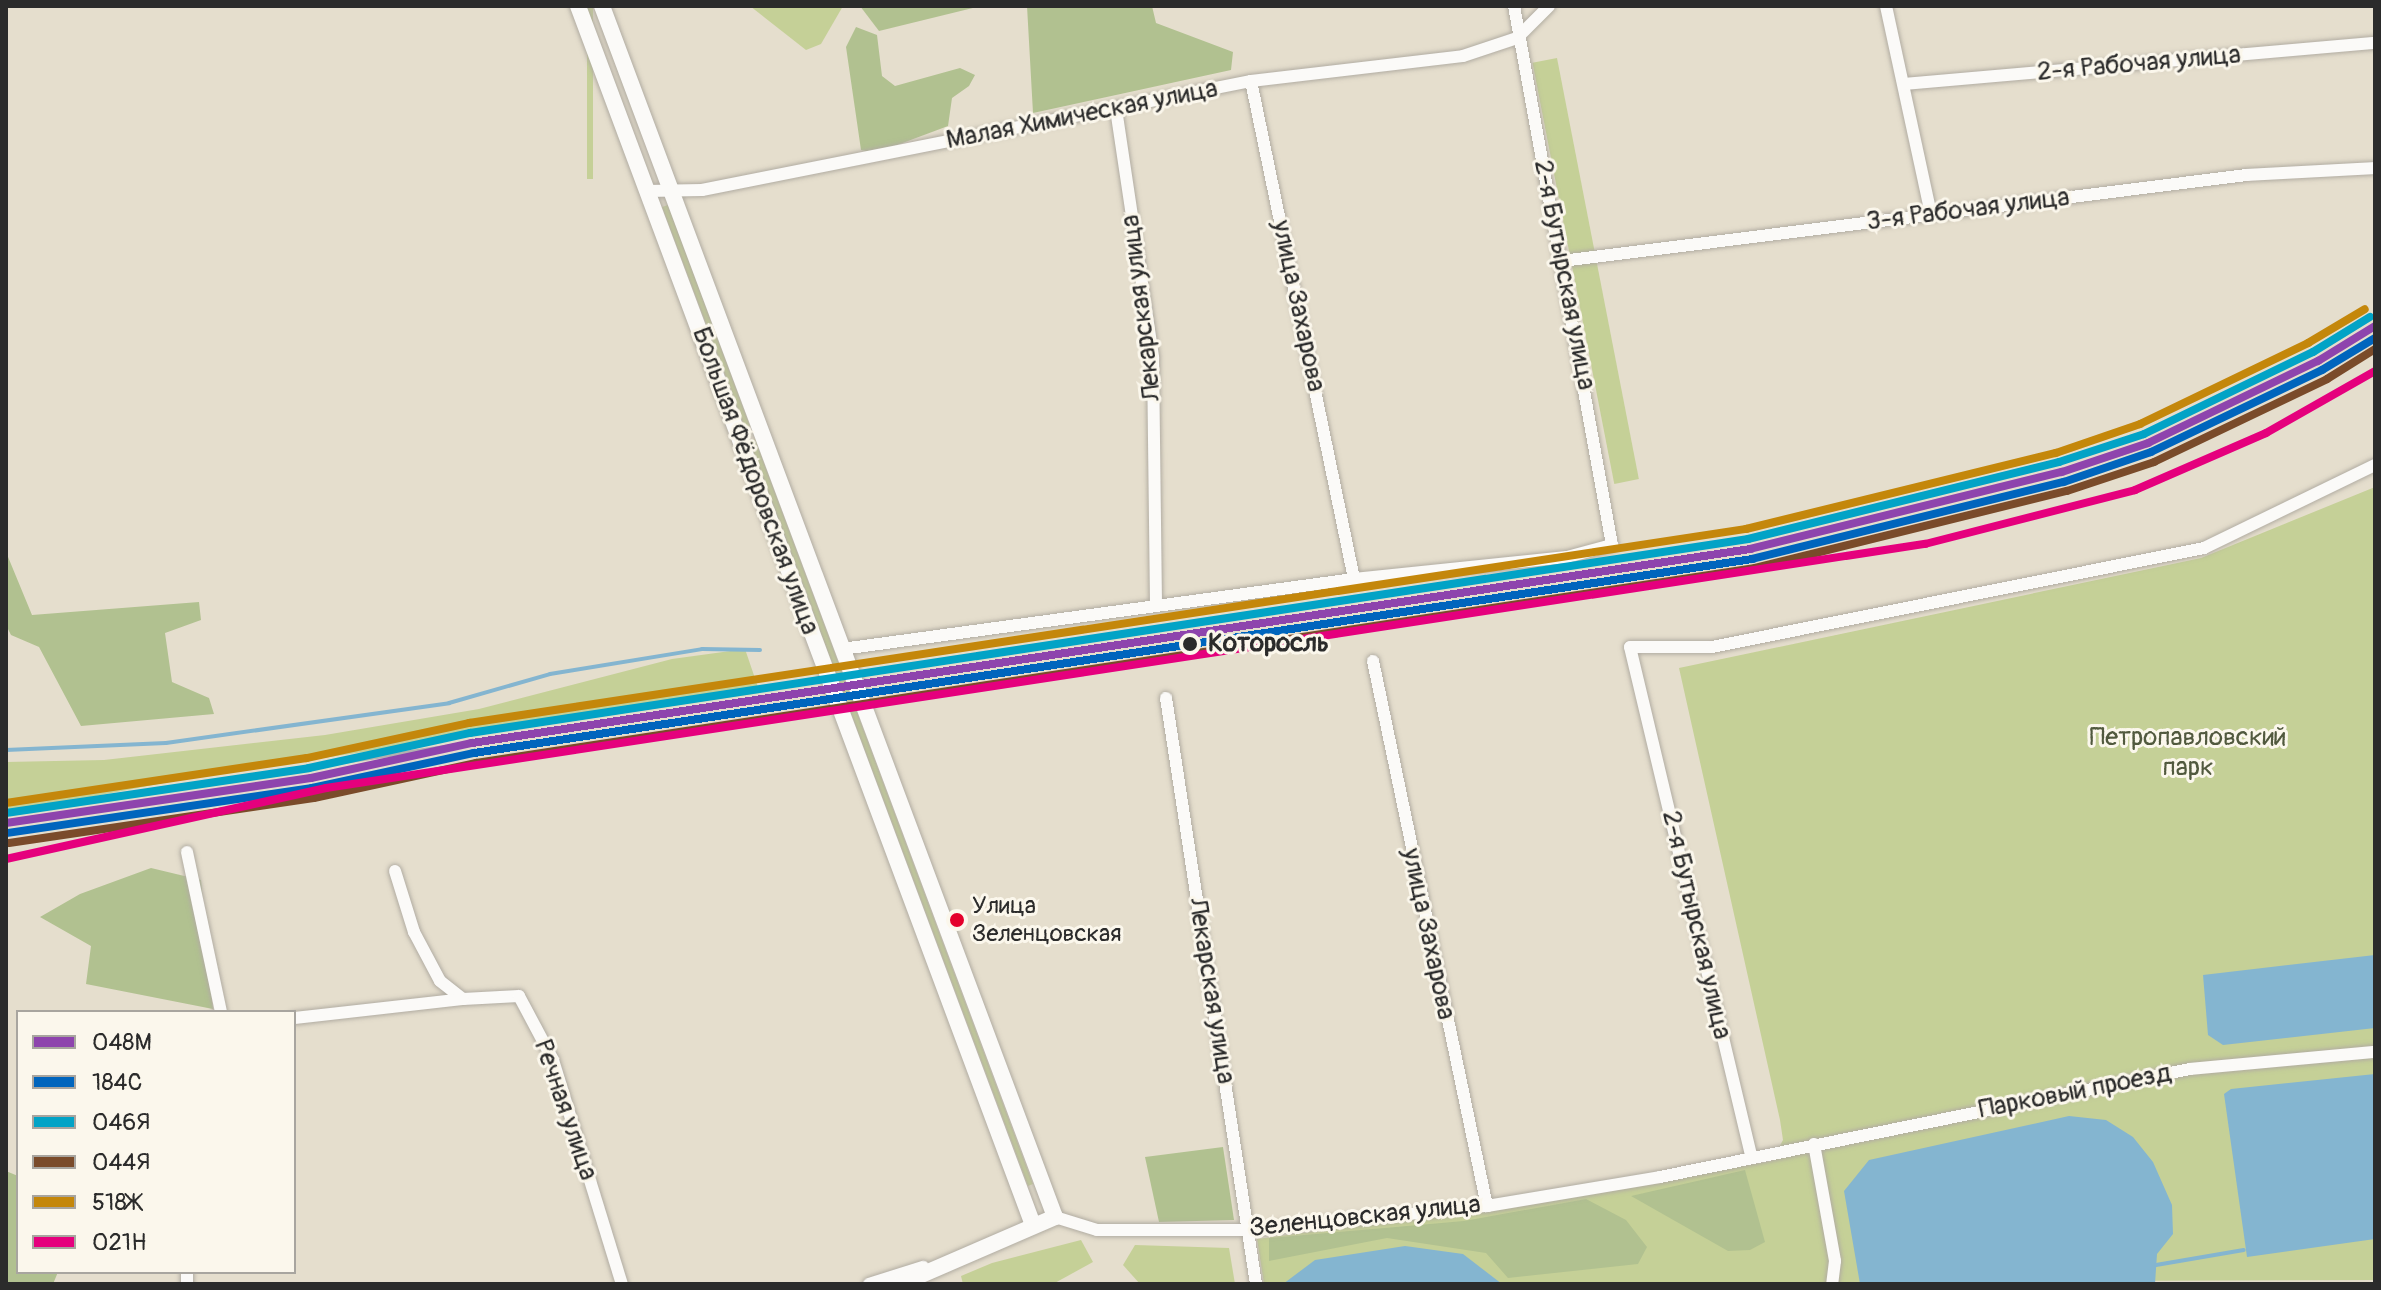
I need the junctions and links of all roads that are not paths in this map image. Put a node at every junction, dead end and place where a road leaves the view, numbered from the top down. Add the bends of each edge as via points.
1 (578, 6) edge
2 (602, 6) edge
3 (1514, 6) edge
4 (1549, 6) edge
5 (1886, 6) edge
6 (1517, 38) junction
7 (2375, 43) edge
8 (1251, 81) junction
9 (1904, 84) junction
10 (1116, 109) junction
11 (2375, 168) edge
12 (647, 191) junction
13 (672, 191) junction
14 (1931, 215) junction
15 (1562, 261) junction
16 (2375, 465) edge
17 (1354, 579) junction
18 (1156, 604) junction
19 (842, 649) junction
20 (1373, 661) dead end
21 (1166, 698) dead end
22 (187, 852) dead end
23 (395, 871) dead end
24 (463, 999) junction
25 (221, 1010) edge
26 (296, 1018) edge
27 (2375, 1052) edge
28 (1814, 1144) junction
29 (1778, 1151) joint
30 (1751, 1155) junction
31 (1487, 1206) junction
32 (1055, 1217) junction
33 (1033, 1225) junction
34 (1248, 1230) junction
35 (956, 1256) junction
36 (622, 1284) edge
37 (869, 1284) edge
38 (900, 1284) edge
39 (1256, 1284) edge
40 (1832, 1284) edge

1 - 12 main road, Большая Фёдоровская улица
2 - 13 main road, Большая Фёдоровская улица
3 - 6 street, 2-я Бутырская улица
4 - 6 street
5 - 9 street
6 - 8 street, Малая Химическая улица via 1463,56
6 - 15 street, 2-я Бутырская улица
7 - 9 street, 2-я Рабочая улица
8 - 10 street, Малая Химическая улица
8 - 17 street, улица Захарова
9 - 14 street
10 - 13 street, Малая Химическая улица via 702,190
10 - 18 street, Лекарская улица via 1153,358
11 - 14 street, 3-я Рабочая улица via 2247,175
12 - 13 street, Малая Химическая улица
12 - 33 main road, Большая Фёдоровская улица
13 - 19 main road, Большая Фёдоровская улица
14 - 15 street, 3-я Рабочая улица
15 - 17 street, 2-я Бутырская улица via 1612,545 1552,559
16 - 30 street, 2-я Бутырская улица via 2204,548 1712,647 1630,647
17 - 18 street
18 - 19 street
19 - 32 main road, Большая Фёдоровская улица
20 - 31 street, улица Захарова
21 - 34 street, Лекарская улица
22 - 25 street
23 - 24 street via 414,932 433,969
24 - 26 street
24 - 36 street, Речная улица via 519,996 553,1060
27 - 28 street, Парковый проезд via 2190,1069
28 - 29 street, Парковый проезд
28 - 40 street via 1835,1261
29 - 30 street, Зеленцовская улица
30 - 31 street, Зеленцовская улица via 1660,1177
31 - 34 street, Зеленцовская улица
32 - 33 main road
32 - 34 street, Зеленцовская улица via 1097,1230
33 - 35 main road
34 - 39 street, Лекарская улица
35 - 37 street
35 - 38 main road

